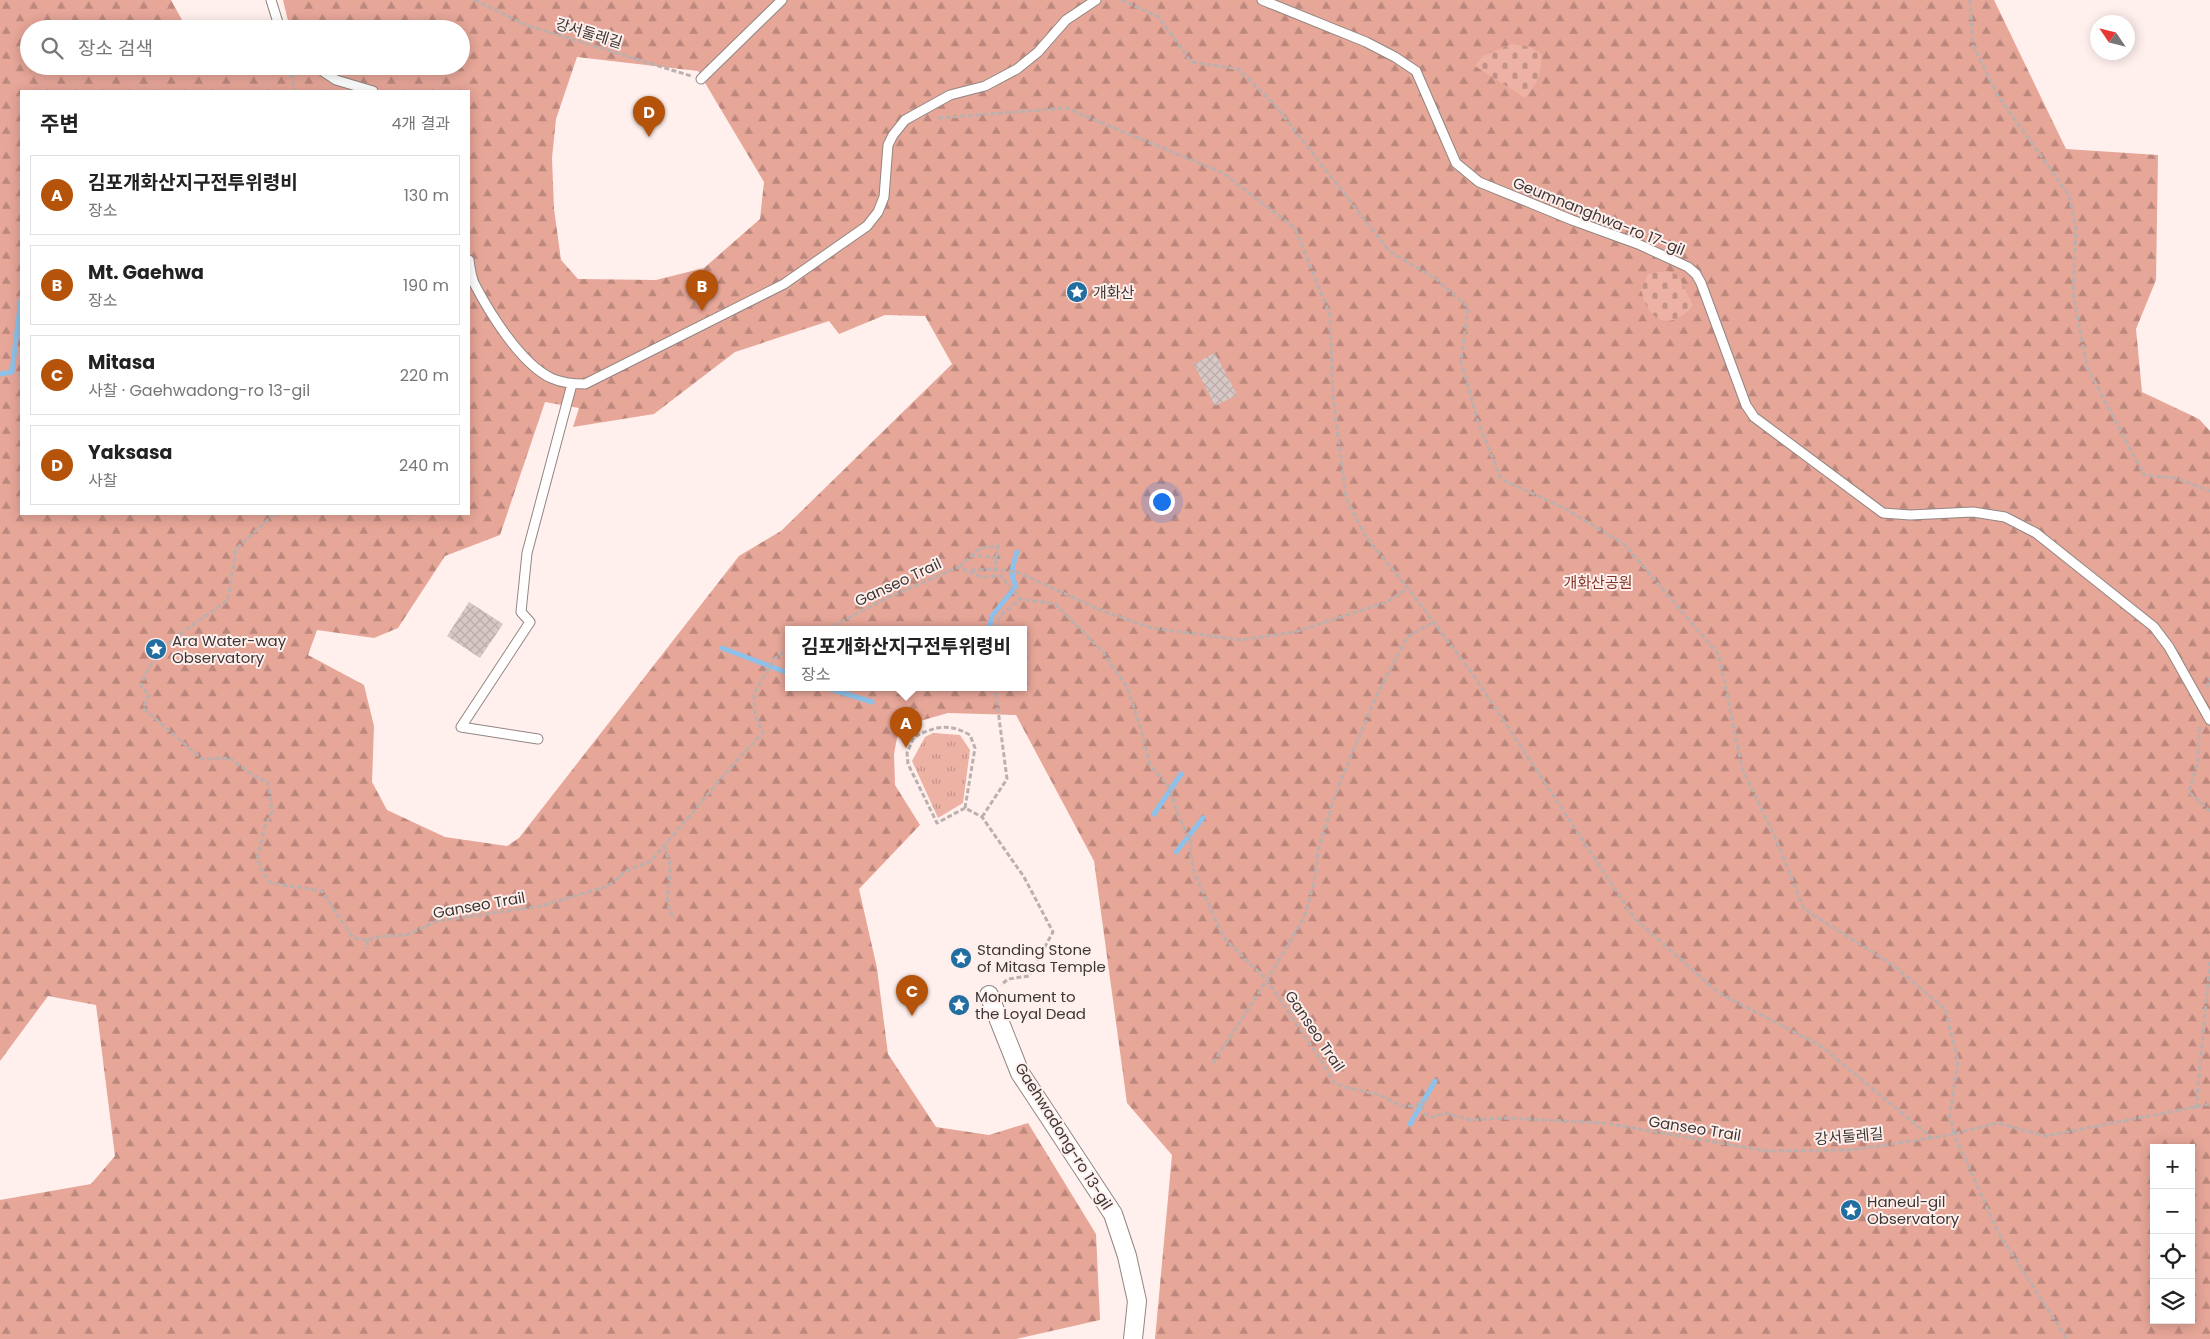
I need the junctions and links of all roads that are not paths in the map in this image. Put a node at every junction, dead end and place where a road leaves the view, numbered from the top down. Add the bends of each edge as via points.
1 (271, 0) edge
2 (782, 0) edge
3 (1096, 0) edge
4 (1262, 0) edge
5 (277, 20) edge
6 (328, 75) edge
7 (701, 79) road end
8 (370, 90) edge
9 (470, 265) edge
10 (572, 384) junction
11 (2210, 720) edge
12 (538, 739) dead end
13 (990, 995) road end
14 (1133, 1339) edge

1 - 5 lane
2 - 7 lane
3 - 10 lane via 1066,20 1017,70 985,86 950,95 905,120 888,145 884,197 867,226 784,284 585,384
4 - 11 lane, Geumnanghwa-ro 17-gil via 1366,42 1416,71 1456,163 1479,182 1688,267 1701,283 1746,405 1754,417 1883,513 1973,512 2005,517 2036,533 2154,627 2169,647
6 - 8 lane
9 - 10 lane via 473,281 509,338 551,378
10 - 12 lane via 527,553 521,612 530,622 461,727
13 - 14 street, Gaehwadong-ro 13-gil via 1020,1073 1113,1214 1127,1256 1136,1302

